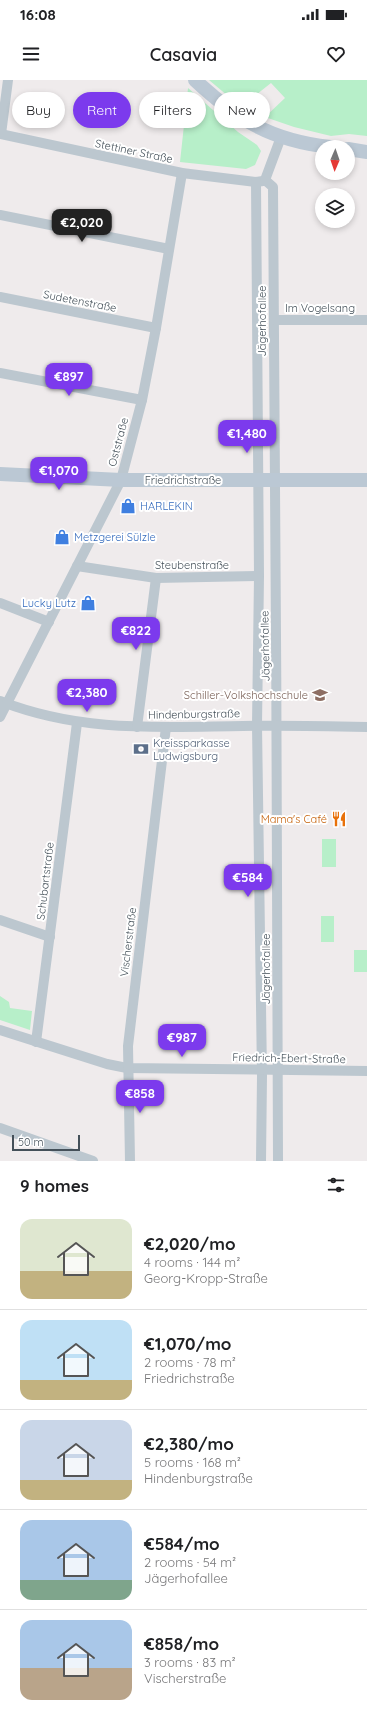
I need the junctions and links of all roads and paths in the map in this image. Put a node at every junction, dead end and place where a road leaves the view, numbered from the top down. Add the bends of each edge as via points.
1 (8, 80) edge
2 (195, 80) edge
3 (1, 134) edge
4 (281, 137) junction
5 (315, 145) edge
6 (355, 150) edge
7 (367, 152) edge
8 (182, 173) junction
9 (260, 181) junction
10 (0, 215) edge
11 (169, 249) junction
12 (0, 297) edge
13 (274, 320) junction
14 (367, 320) edge
15 (156, 328) junction
16 (0, 373) edge
17 (142, 400) junction
18 (0, 474) edge
19 (121, 480) junction
20 (367, 480) edge
21 (258, 481) junction
22 (274, 481) junction
23 (78, 566) junction
24 (259, 576) junction
25 (156, 578) junction
26 (0, 603) edge
27 (49, 622) junction
28 (3, 703) edge
29 (0, 717) edge
30 (77, 723) junction
31 (257, 725) junction
32 (278, 726) junction
33 (137, 727) junction
34 (166, 727) junction
35 (367, 727) edge
36 (0, 920) edge
37 (50, 936) junction
38 (0, 1030) edge
39 (36, 1042) junction
40 (127, 1068) junction
41 (262, 1070) junction
42 (278, 1070) junction
43 (367, 1071) edge
44 (0, 1128) edge
45 (93, 1161) edge
46 (130, 1161) edge
47 (261, 1161) edge
48 (278, 1161) edge

1 - 3 street
2 - 4 main road via 240,118
3 - 8 street, Stettiner Straße
4 - 5 main road
4 - 9 street, Jägerhofallee
6 - 7 main road
8 - 9 street, Stettiner Straße
8 - 11 street, Oststraße
9 - 13 street, Jägerhofallee via 273,187
9 - 21 street, Jägerhofallee
10 - 11 street
11 - 15 street, Oststraße
12 - 15 street, Sudetenstraße
13 - 14 street, Im Vogelsang
13 - 22 street, Jägerhofallee
15 - 17 street, Oststraße
16 - 17 street
17 - 19 street, Oststraße
18 - 19 main road, Friedrichstraße
19 - 21 main road, Friedrichstraße
19 - 23 street, Oststraße
20 - 22 main road, Friedrichstraße
21 - 22 main road, Friedrichstraße
21 - 24 street, Jägerhofallee
22 - 32 street, Jägerhofallee
23 - 25 street, Steubenstraße
23 - 27 street, Oststraße
24 - 25 street, Steubenstraße
24 - 31 street, Jägerhofallee
25 - 33 street
26 - 27 street
27 - 28 street, Oststraße
28 - 29 street, Oststraße
28 - 30 street, Hindenburgstraße
30 - 33 street, Hindenburgstraße
30 - 37 street, Schubartstraße
31 - 32 street, Hindenburgstraße
31 - 34 street, Hindenburgstraße
31 - 41 street, Jägerhofallee
32 - 35 street, Hindenburgstraße
32 - 42 street, Jägerhofallee
33 - 34 street, Hindenburgstraße
34 - 40 street, Vischerstraße
36 - 37 street
37 - 39 street, Schubartstraße
38 - 39 street, Friedrich-Ebert-Straße
39 - 40 street, Friedrich-Ebert-Straße
40 - 41 street, Friedrich-Ebert-Straße
40 - 46 street, Vischerstraße
41 - 42 street, Friedrich-Ebert-Straße
41 - 47 street, Jägerhofallee
42 - 43 street, Friedrich-Ebert-Straße
42 - 48 street, Jägerhofallee
44 - 45 street

